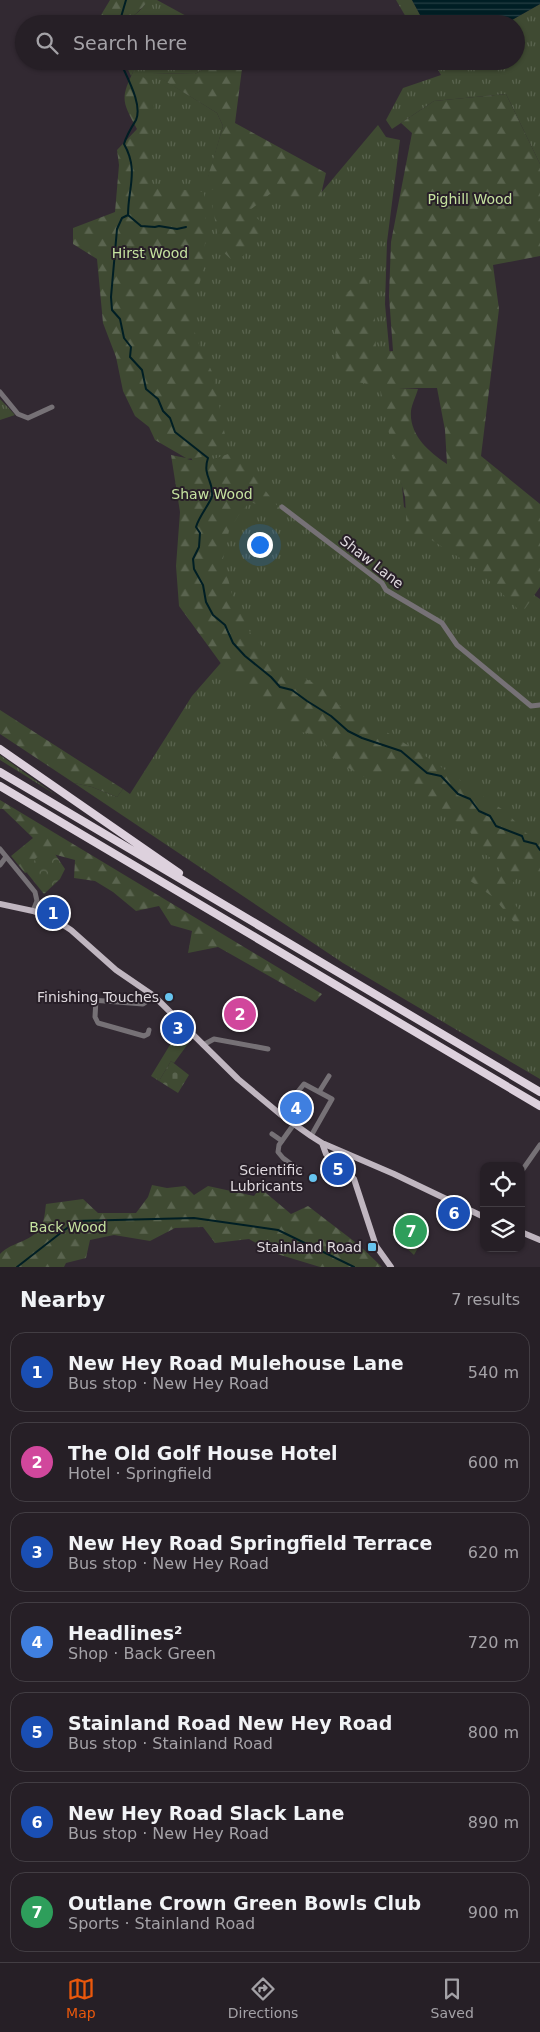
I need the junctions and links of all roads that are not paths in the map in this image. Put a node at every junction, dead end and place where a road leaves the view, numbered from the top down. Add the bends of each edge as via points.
1 (0, 392) edge
2 (52, 407) dead end
3 (282, 507) dead end
4 (540, 705) edge
5 (0, 749) edge
6 (0, 772) edge
7 (0, 786) edge
8 (0, 849) edge
9 (6, 857) junction
10 (0, 865) edge
11 (0, 904) edge
12 (231, 909) junction
13 (33, 911) junction
14 (154, 996) junction
15 (67, 998) dead end
16 (96, 999) junction
17 (149, 1030) dead end
18 (203, 1046) junction
19 (268, 1049) dead end
20 (329, 1076) dead end
21 (319, 1092) junction
22 (540, 1092) edge
23 (540, 1106) edge
24 (280, 1114) junction
25 (294, 1124) junction
26 (272, 1134) dead end
27 (311, 1136) junction
28 (282, 1141) junction
29 (322, 1143) junction
30 (540, 1145) edge
31 (292, 1165) junction
32 (525, 1166) edge
33 (298, 1170) dead end
34 (287, 1172) dead end
35 (480, 1215) edge
36 (525, 1234) edge
37 (540, 1240) edge
38 (391, 1267) edge

1 - 2 street via 18,414 28,418
3 - 4 street, Shaw Lane via 382,583 386,590 442,623 457,645 531,706
5 - 12 highway
6 - 12 highway
7 - 23 highway
8 - 9 street
9 - 10 street
9 - 13 street via 35,892 37,901
11 - 13 main road
12 - 22 highway
13 - 14 main road via 72,930 116,970
14 - 16 street via 143,1004
14 - 18 main road
15 - 16 street
16 - 17 street via 98,1023 144,1036
18 - 19 street via 214,1038
18 - 24 main road
20 - 21 street
21 - 24 street via 304,1084
21 - 27 street via 332,1099
24 - 25 main road
25 - 27 main road
25 - 28 street
26 - 28 street
27 - 29 main road
28 - 31 street via 278,1152
29 - 35 main road
29 - 38 main road via 326,1154 354,1179 376,1246
30 - 32 street
31 - 33 street
31 - 34 street
36 - 37 main road

